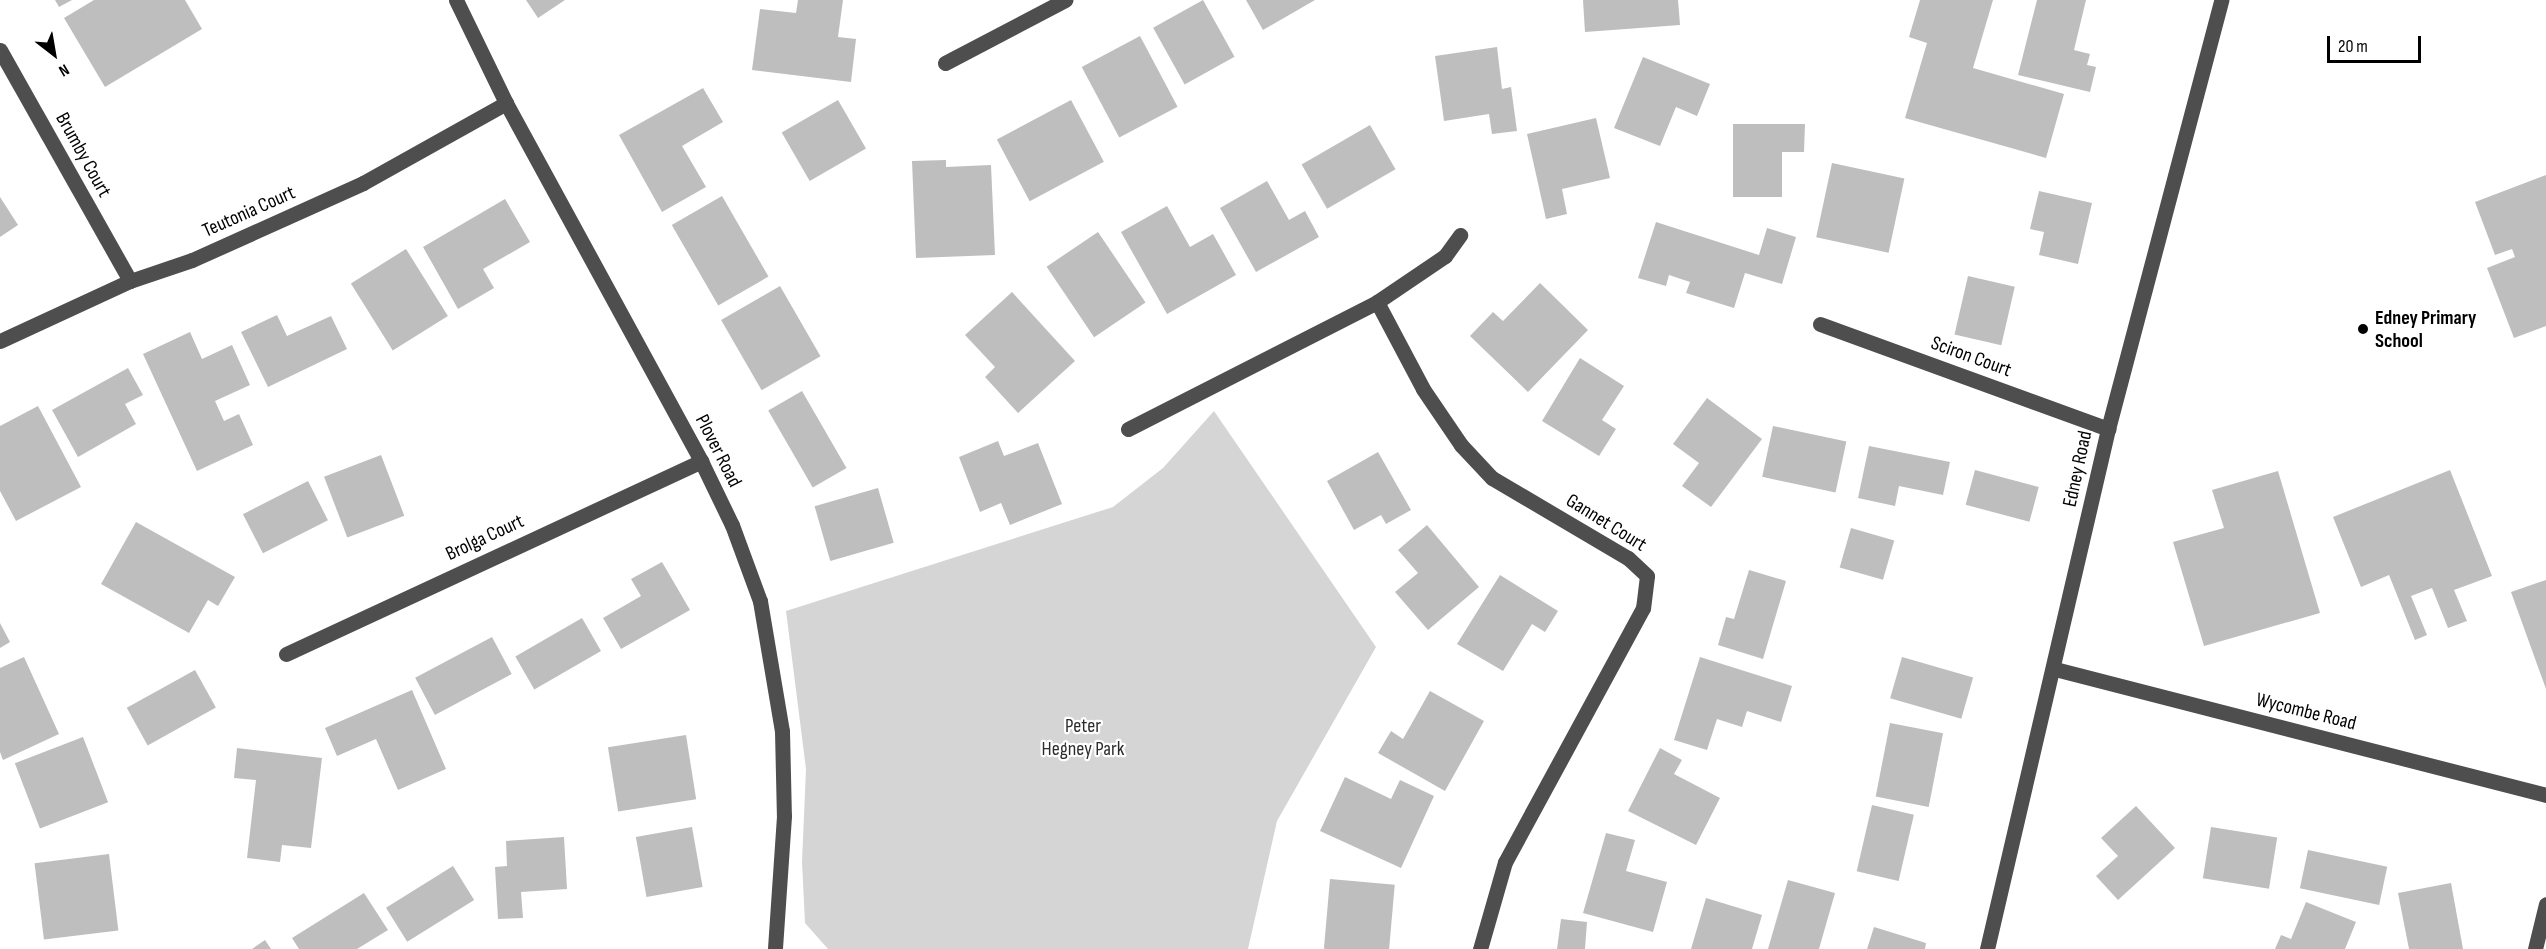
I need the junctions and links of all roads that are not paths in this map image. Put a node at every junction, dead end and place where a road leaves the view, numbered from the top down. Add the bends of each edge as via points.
1 (445, 0) edge
2 (456, 0) edge
3 (1065, 0) edge
4 (2221, 0) edge
5 (461, 17) junction
6 (0, 50) edge
7 (945, 63) dead end
8 (506, 103) junction
9 (1460, 235) dead end
10 (130, 281) junction
11 (1377, 302) junction
12 (1820, 324) dead end
13 (0, 341) edge
14 (1128, 429) dead end
15 (2108, 429) junction
16 (701, 461) junction
17 (286, 654) dead end
18 (2055, 669) junction
19 (2546, 795) edge
20 (2546, 904) edge
21 (775, 949) edge
22 (1480, 949) edge
23 (1987, 949) edge
24 (2535, 949) edge

1 - 5 street, Plover Road
2 - 5 street, Plover Road
3 - 7 street
4 - 15 street, Edney Road
5 - 8 street, Plover Road
6 - 10 street, Brumby Court
8 - 10 street, Teutonia Court via 363,183 192,260
8 - 16 street, Plover Road
9 - 11 street via 1445,256
10 - 13 street, Teutonia Court
11 - 14 street
11 - 22 street, Gannet Court via 1423,389 1461,445 1492,478 1628,558 1647,576 1643,608 1505,862
12 - 15 street, Sciron Court
15 - 18 street, Edney Road
16 - 17 street, Brolga Court
16 - 21 street, Plover Road via 732,525 760,601 782,731 784,816
18 - 19 street, Wycombe Road
18 - 23 street, Edney Road
20 - 24 street

